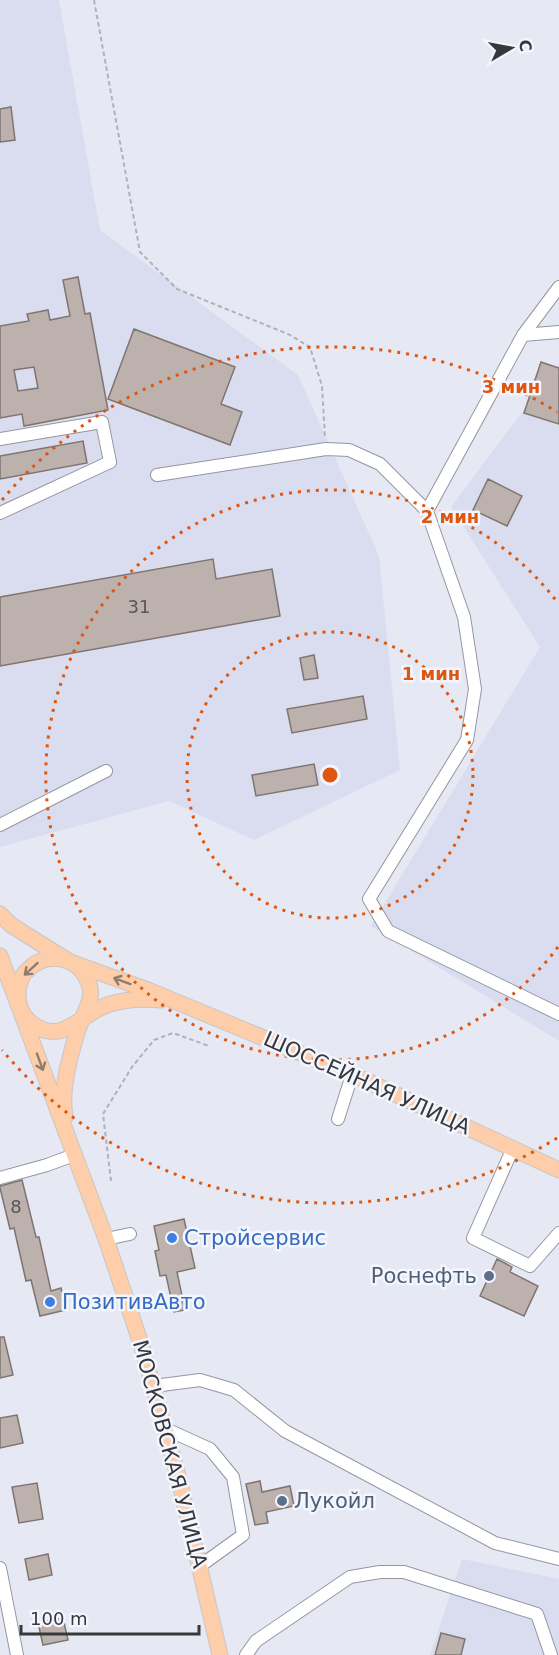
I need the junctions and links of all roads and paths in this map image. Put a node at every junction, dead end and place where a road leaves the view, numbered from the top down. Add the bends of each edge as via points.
1 (94, 0) edge
2 (559, 287) edge
3 (559, 332) edge
4 (523, 335) junction
5 (0, 439) edge
6 (326, 449) junction
7 (157, 475) dead end
8 (427, 511) junction
9 (0, 513) edge
10 (106, 771) dead end
11 (0, 825) edge
12 (0, 915) edge
13 (0, 956) edge
14 (70, 962) junction
15 (172, 1001) junction
16 (20, 1007) junction
17 (559, 1014) edge
18 (82, 1018) junction
19 (209, 1047) dead end
20 (352, 1075) junction
21 (338, 1119) dead end
22 (513, 1148) junction
23 (74, 1155) junction
24 (559, 1170) edge
25 (0, 1178) edge
26 (111, 1181) dead end
27 (559, 1233) edge
28 (130, 1234) dead end
29 (106, 1239) junction
30 (154, 1386) junction
31 (166, 1430) junction
32 (559, 1559) edge
33 (200, 1566) junction
34 (0, 1569) edge
35 (17, 1655) edge
36 (220, 1655) edge
37 (246, 1655) edge
38 (551, 1655) edge

1 - 6 path via 140,252 177,289 288,334 310,347 322,386
2 - 4 street
3 - 4 street
4 - 8 street
5 - 9 street via 102,422 110,462
6 - 7 street
6 - 8 street via 349,450 380,464
8 - 17 street via 464,617 475,689 468,740 369,899 388,931
10 - 11 street
12 - 14 main road, ШОССЕЙНАЯ УЛИЦА
13 - 16 main road, МОСКОВСКАЯ УЛИЦА
15 -> 14 main road, ШОССЕЙНАЯ УЛИЦА
14 -> 16 main road via 51,958 33,964 18,988
14 - 18 main road, МОСКОВСКАЯ УЛИЦА via 84,973 91,989 89,1007
15 - 18 main road, ШОССЕЙНАЯ УЛИЦА via 119,1001
15 - 20 main road, ШОССЕЙНАЯ УЛИЦА
16 - 18 main road via 34,1025 51,1031 68,1029
16 -> 23 main road, МОСКОВСКАЯ УЛИЦА
18 - 23 main road, МОСКОВСКАЯ УЛИЦА via 64,1094 64,1113
19 - 26 path via 173,1033 154,1040 132,1067 103,1114
20 - 21 street
20 - 22 main road, ШОССЕЙНАЯ УЛИЦА
22 - 24 main road, ШОССЕЙНАЯ УЛИЦА
22 - 27 street via 473,1238 530,1266
23 - 25 street
23 - 29 main road, МОСКОВСКАЯ УЛИЦА
28 - 29 street
29 - 30 main road, МОСКОВСКАЯ УЛИЦА
30 - 31 main road, МОСКОВСКАЯ УЛИЦА
30 - 32 street via 200,1380 234,1390 285,1431 495,1544
31 - 33 main road, МОСКОВСКАЯ УЛИЦА
31 - 33 street via 210,1449 233,1477 243,1535
33 - 36 main road, МОСКОВСКАЯ УЛИЦА
34 - 35 street
37 - 38 street via 255,1641 350,1577 380,1572 404,1572 537,1614

